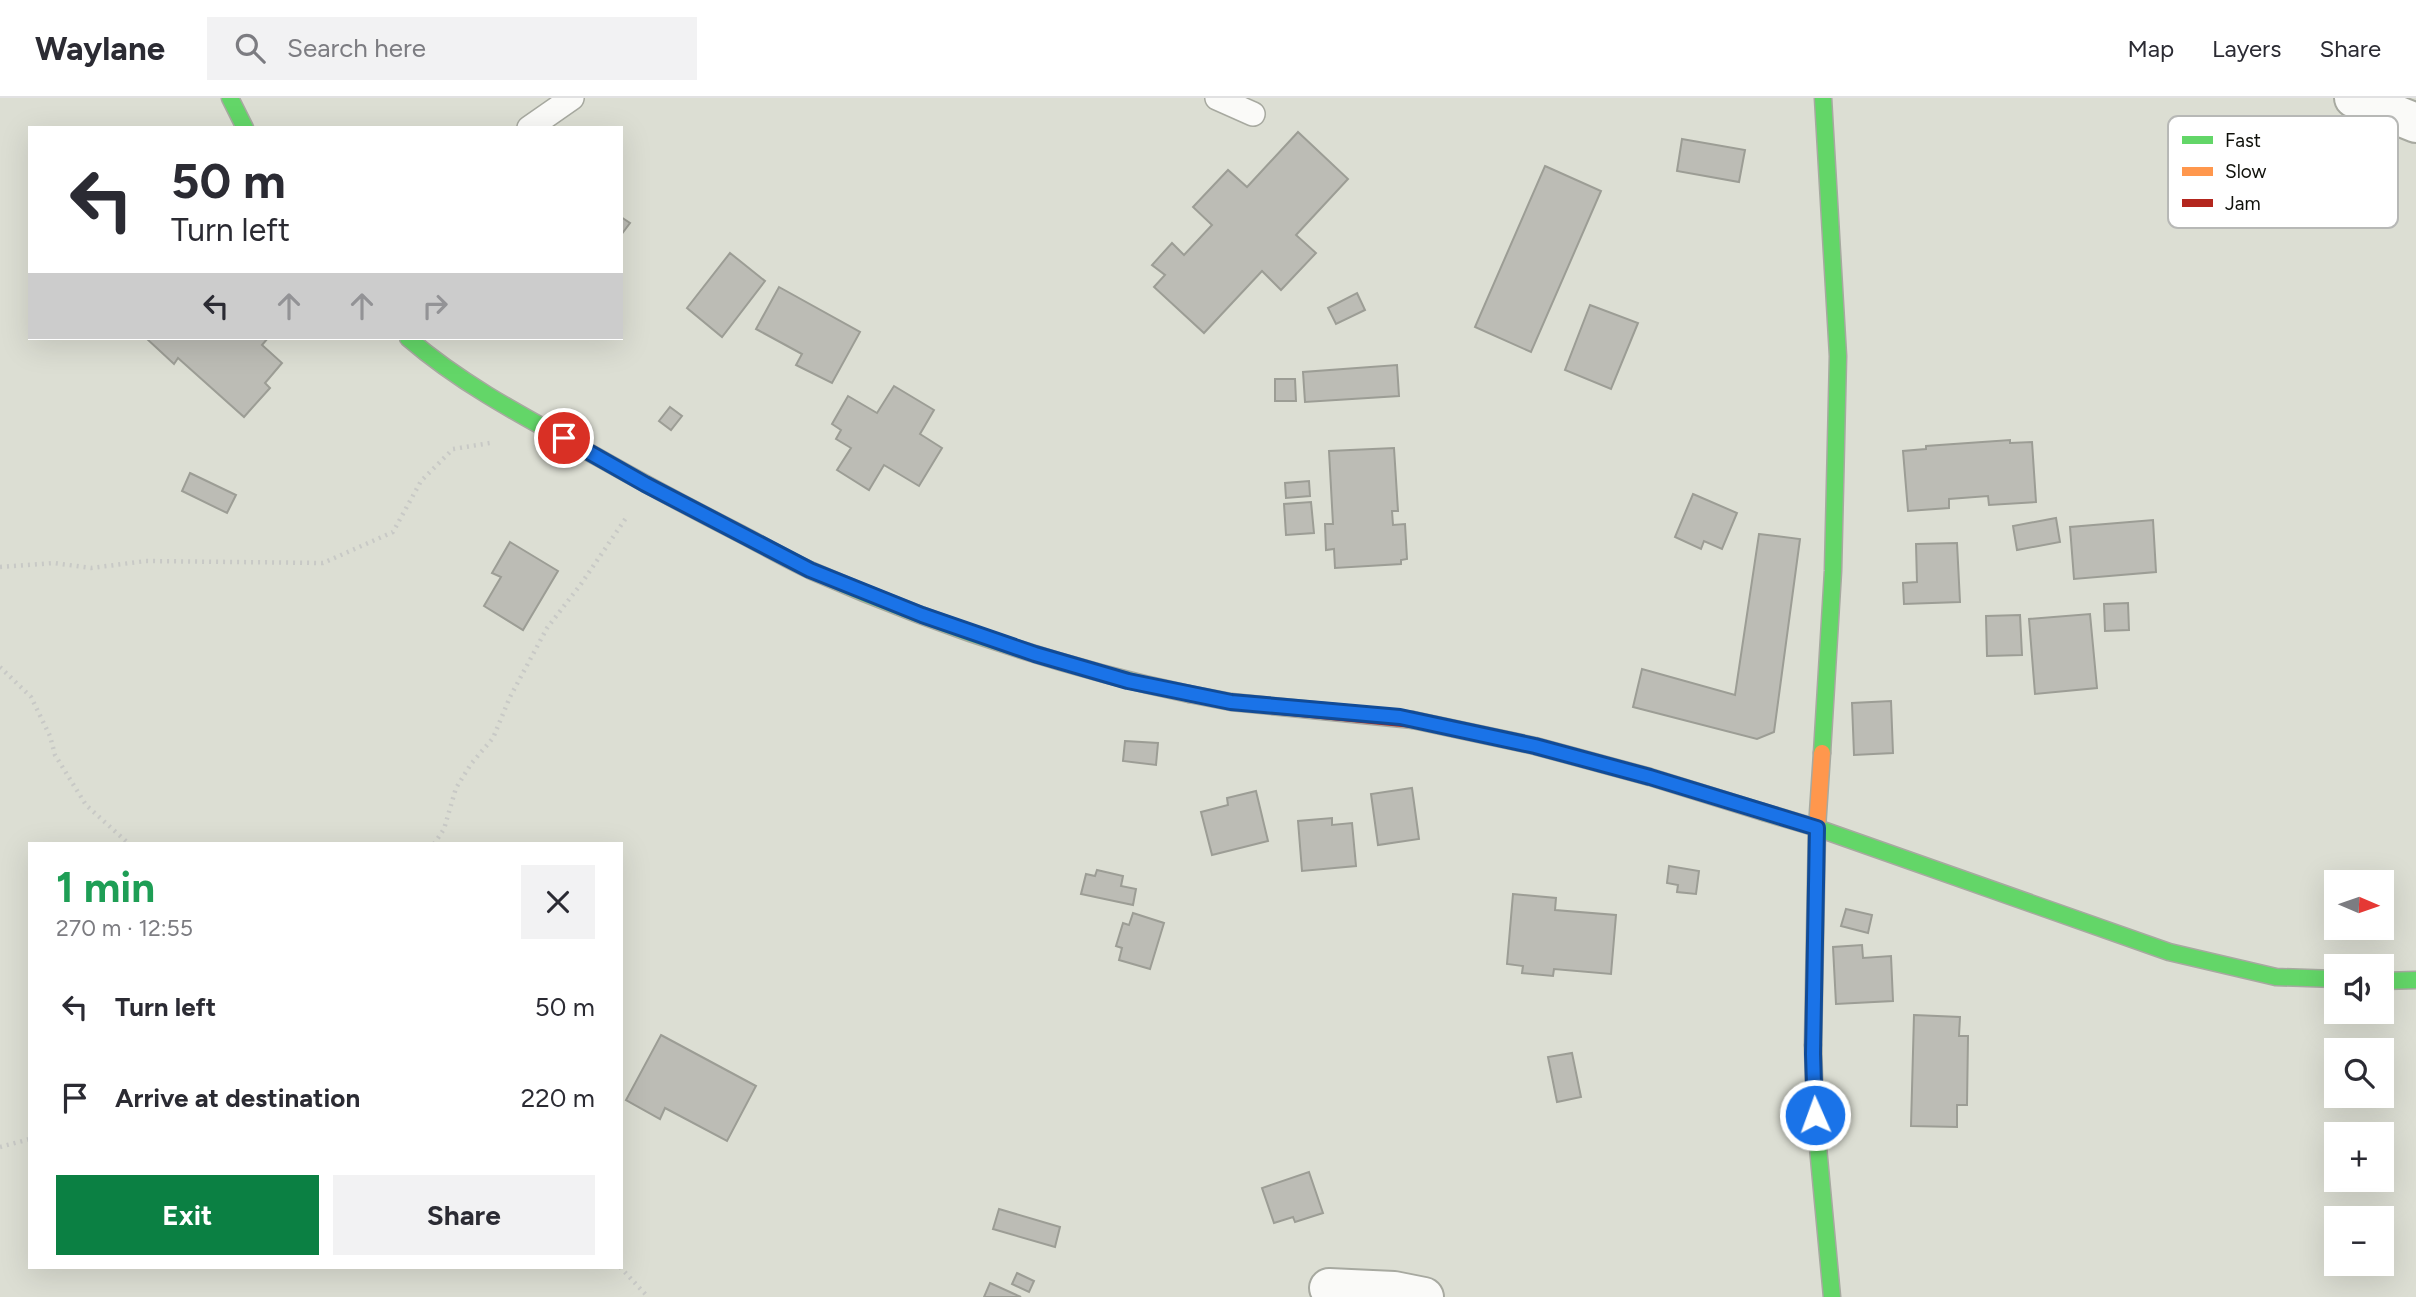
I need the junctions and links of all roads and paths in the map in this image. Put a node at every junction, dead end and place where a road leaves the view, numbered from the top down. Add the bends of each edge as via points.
1 (230, 98) edge
2 (572, 98) edge
3 (1217, 98) edge
4 (1823, 98) edge
5 (2354, 98) edge
6 (1253, 114) dead end
7 (2416, 123) edge
8 (245, 126) edge
9 (532, 126) edge
10 (410, 340) edge
11 (544, 427) junction
12 (645, 484) junction
13 (0, 567) edge
14 (0, 667) edge
15 (1817, 828) junction
16 (127, 842) edge
17 (435, 842) edge
18 (2324, 979) edge
19 (2416, 980) edge
20 (2394, 981) edge
21 (28, 1140) edge
22 (0, 1147) edge
23 (622, 1269) edge
24 (1329, 1288) dead end
25 (648, 1297) edge
26 (1423, 1297) edge
27 (1832, 1297) edge

1 - 8 street
2 - 9 lane
3 - 6 lane
4 - 15 street via 1839,356 1833,571
5 - 7 street
10 - 11 street via 485,395
11 - 12 street
11 - 13 path via 515,438 453,449 421,481 393,531 323,564 146,561 90,568 54,563
12 - 15 street via 810,570 1035,654 1128,681 1231,702 1400,717 1535,746
12 - 17 path via 619,529 547,628 494,738 456,788
14 - 16 path via 31,697 55,755 86,805
15 - 18 street via 2169,952 2276,977
15 - 27 street via 1813,1054
19 - 20 street
21 - 22 path
23 - 25 path
24 - 26 street

